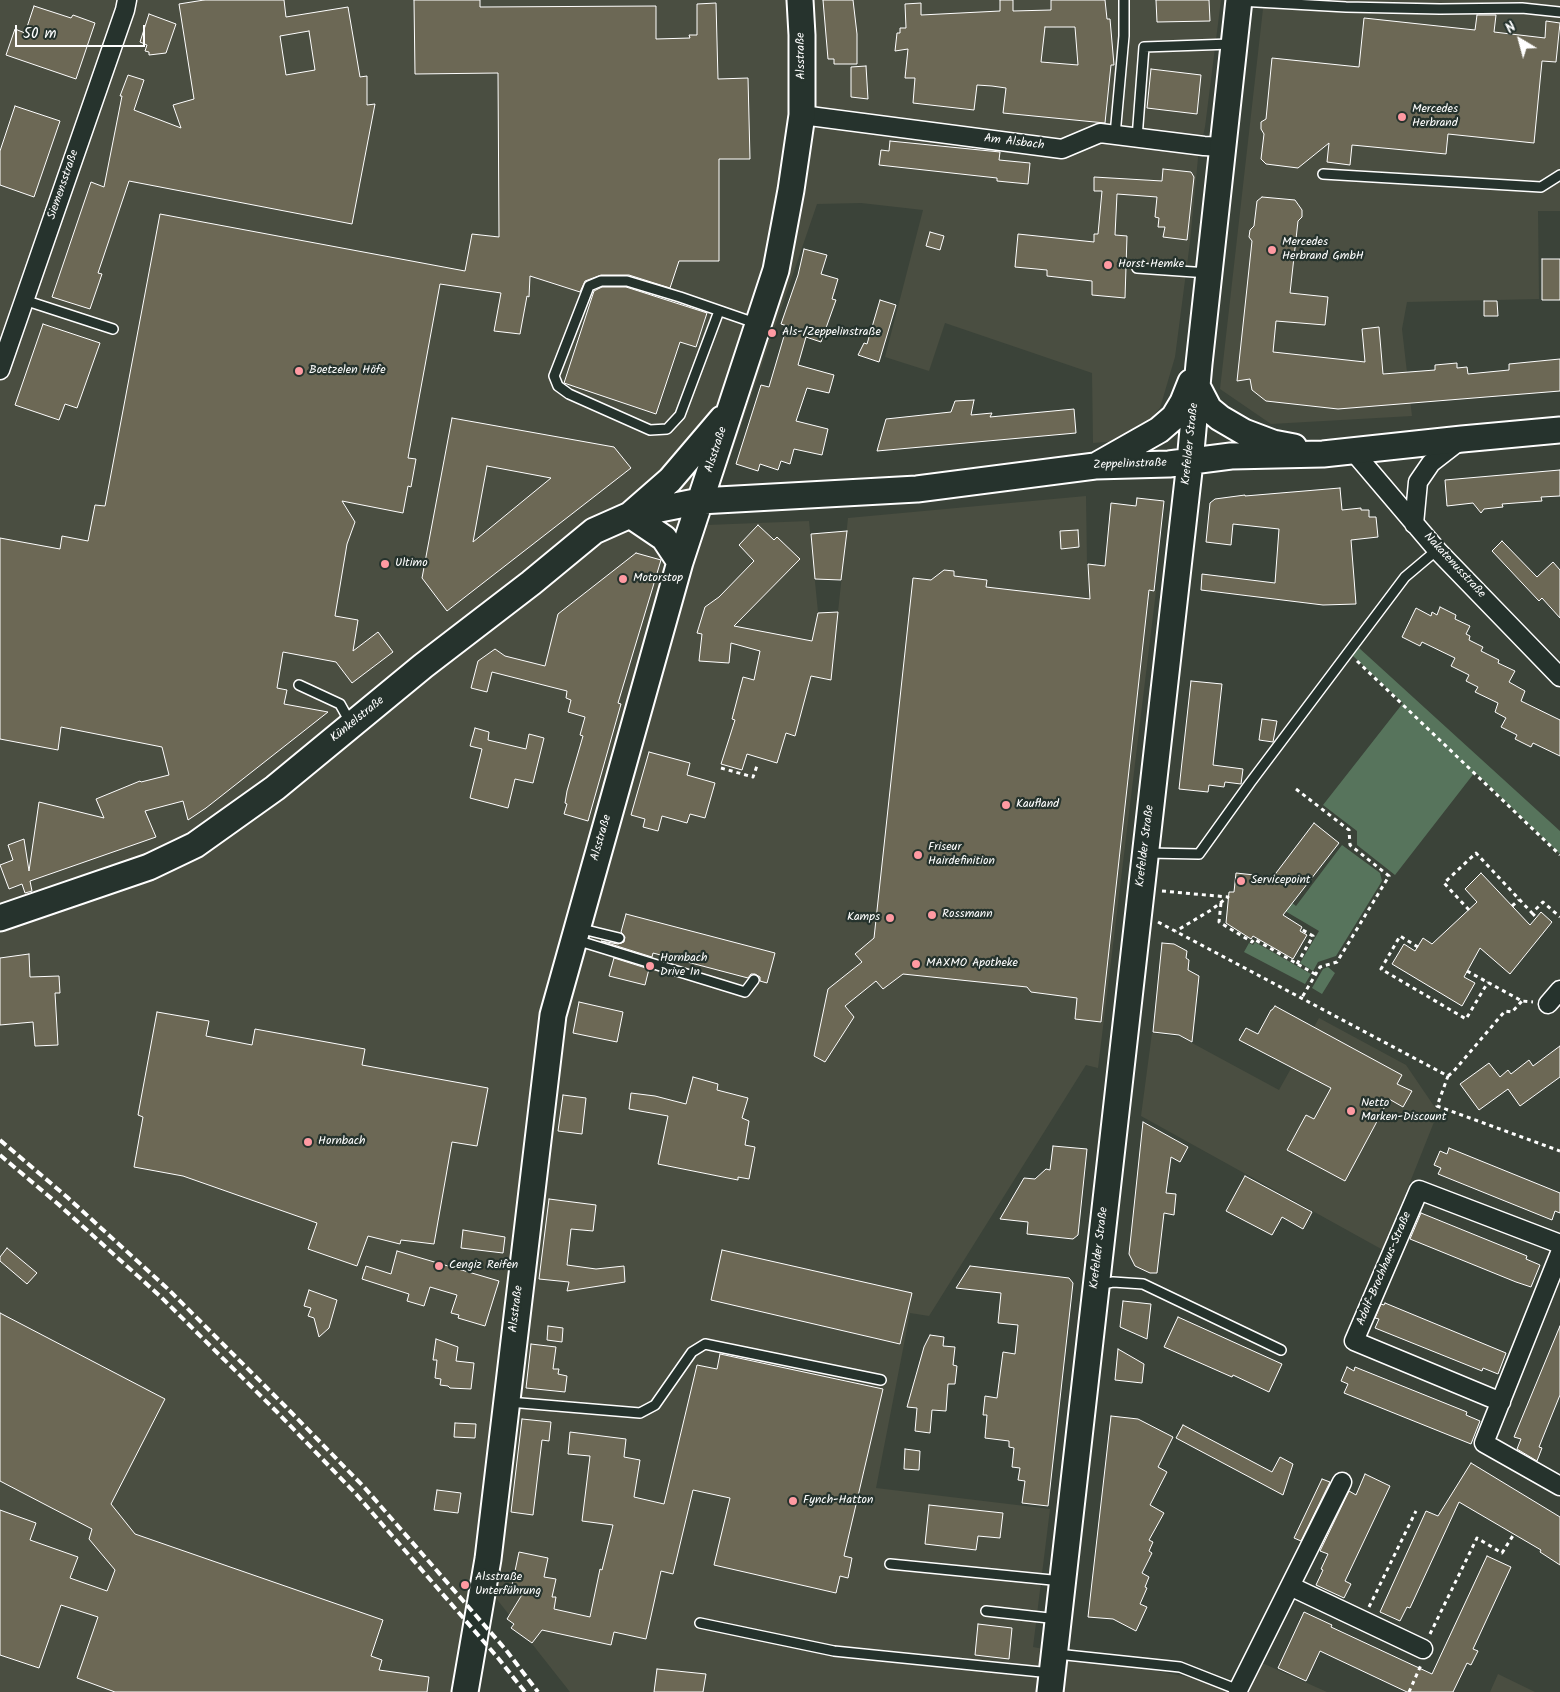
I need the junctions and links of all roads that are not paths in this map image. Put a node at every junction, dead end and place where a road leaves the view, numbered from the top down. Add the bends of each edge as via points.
1 (127, 0) edge
2 (800, 0) edge
3 (1124, 0) edge
4 (1239, 0) edge
5 (1560, 12) edge
6 (1234, 44) junction
7 (802, 115) junction
8 (1115, 135) junction
9 (1137, 138) junction
10 (1222, 147) junction
11 (1323, 174) dead end
12 (1560, 175) edge
13 (1137, 268) dead end
14 (1208, 273) junction
15 (24, 300) junction
16 (719, 311) junction
17 (758, 324) junction
18 (112, 329) dead end
19 (3, 350) edge
20 (0, 370) edge
21 (1198, 375) junction
22 (730, 410) junction
23 (1560, 430) edge
24 (1462, 439) junction
25 (1352, 450) junction
26 (1323, 454) junction
27 (1190, 462) junction
28 (1095, 466) junction
29 (700, 500) junction
30 (630, 515) junction
31 (1414, 524) junction
32 (1437, 550) junction
33 (680, 562) junction
34 (1560, 677) edge
35 (299, 685) dead end
36 (352, 724) junction
37 (1145, 853) junction
38 (0, 918) edge
39 (575, 933) junction
40 (619, 938) dead end
41 (754, 980) dead end
42 (1560, 990) edge
43 (1548, 1004) road end
44 (1560, 1244) edge
45 (1560, 1253) edge
46 (1095, 1285) junction
47 (1281, 1350) dead end
48 (881, 1380) dead end
49 (506, 1401) junction
50 (1501, 1402) junction
51 (1342, 1482) dead end
52 (1560, 1486) edge
53 (890, 1564) dead end
54 (1062, 1581) junction
55 (1290, 1586) junction
56 (986, 1611) dead end
57 (1058, 1619) junction
58 (700, 1623) dead end
59 (1423, 1649) road end
60 (1052, 1673) edge
61 (1242, 1691) edge
62 (465, 1692) edge

1 - 15 street, Siemensstraße
2 - 7 street, Alsstraße
3 - 8 lane
4 - 5 lane via 1346,7 1522,8
4 - 6 street, Krefelder Straße
6 - 9 lane via 1144,47
6 - 10 street, Krefelder Straße
7 - 8 street, Am Alsbach via 1062,149 1100,133
7 - 17 street, Alsstraße via 776,270
8 - 9 street, Am Alsbach
9 - 10 street, Am Alsbach
10 - 14 street, Krefelder Straße
11 - 12 lane via 1541,186
13 - 14 lane
14 - 21 street, Krefelder Straße
15 - 18 lane
15 - 19 street, Siemensstraße
16 - 16 lane via 627,281 601,281 589,286 554,376 558,386 650,430 667,429 680,416
16 - 17 lane
17 - 22 street, Alsstraße
19 - 20 street, Siemensstraße
21 - 26 street via 1209,409 1220,418 1244,432
21 - 27 street, Krefelder Straße
21 - 28 street via 1174,417 1159,430
22 - 29 street, Alsstraße
22 - 30 street via 670,480
23 - 24 street, Zeppelinstraße
24 - 25 street, Zeppelinstraße
24 - 31 street via 1431,463 1418,482
25 - 26 street, Zeppelinstraße
25 - 31 street, Nakatenusstraße
26 - 27 street, Zeppelinstraße via 1231,456
27 - 28 street, Zeppelinstraße
27 - 37 street, Krefelder Straße
28 - 29 street, Zeppelinstraße via 917,490
29 - 30 street, Künkelstraße
29 - 33 street, Alsstraße
30 - 33 street via 664,538
30 - 36 street, Künkelstraße via 594,531
31 - 32 street, Nakatenusstraße
32 - 34 street, Nakatenusstraße
32 - 37 lane via 1405,577 1199,854
33 - 39 street, Alsstraße
35 - 36 lane via 340,704
36 - 38 street, Künkelstraße via 275,788 195,845 149,867
37 - 46 street, Krefelder Straße
39 - 40 lane
39 - 41 lane via 744,992
39 - 49 street, Alsstraße via 553,1015
42 - 43 street
44 - 50 street, Adolf-Brochhaus-Straße via 1419,1190 1354,1341
45 - 50 street
46 - 47 lane via 1113,1282 1143,1284
46 - 54 street, Krefelder Straße
48 - 49 lane via 705,1344 692,1352 655,1405 640,1413
49 - 62 street, Alsstraße via 488,1559
50 - 52 street via 1484,1443
51 - 55 street
53 - 54 lane
54 - 57 street, Krefelder Straße
55 - 59 street
55 - 61 street
56 - 57 lane
57 - 60 street, Krefelder Straße
58 - 60 lane via 834,1651
60 - 61 lane via 1180,1667

